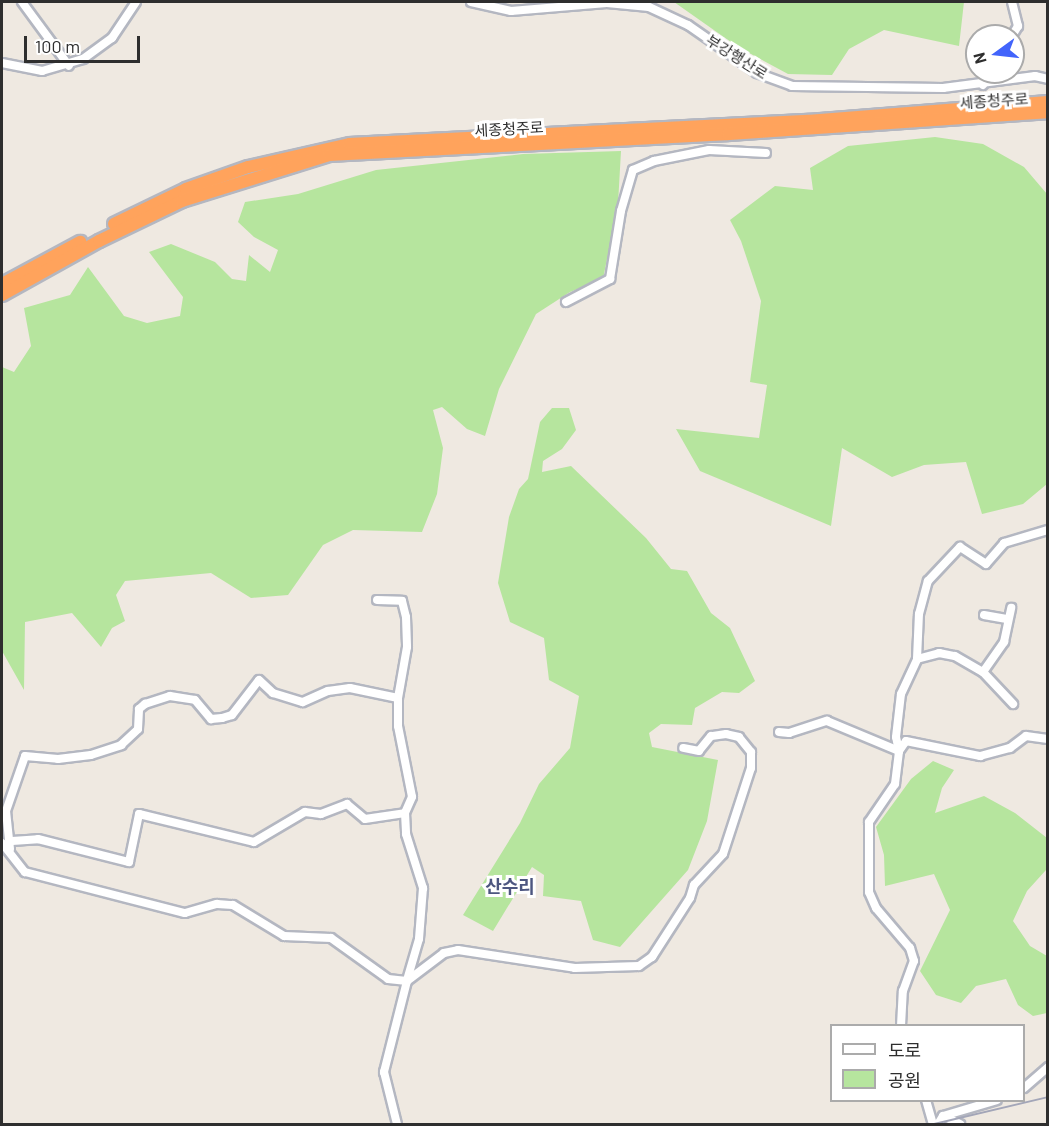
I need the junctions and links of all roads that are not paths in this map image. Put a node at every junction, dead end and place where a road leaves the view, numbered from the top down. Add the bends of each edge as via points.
1 (22, 2) edge
2 (136, 2) edge
3 (471, 2) edge
4 (1012, 2) edge
5 (1018, 24) edge
6 (2, 63) edge
7 (69, 66) junction
8 (1047, 79) edge
9 (983, 85) joint
10 (1047, 102) edge
11 (1047, 112) edge
12 (766, 153) dead end
13 (2, 284) edge
14 (2, 295) edge
15 (566, 302) dead end
16 (1047, 530) edge
17 (377, 600) dead end
18 (1011, 608) dead end
19 (984, 615) dead end
20 (1007, 619) junction
21 (917, 659) junction
22 (983, 672) junction
23 (398, 698) junction
24 (1013, 704) dead end
25 (779, 732) dead end
26 (1047, 739) edge
27 (683, 748) dead end
28 (899, 751) junction
29 (405, 813) junction
30 (2, 843) edge
31 (11, 845) junction
32 (407, 981) junction
33 (901, 1024) edge
34 (1047, 1067) edge
35 (1025, 1086) edge
36 (926, 1102) edge
37 (994, 1102) edge
38 (940, 1120) edge
39 (397, 1125) edge
40 (933, 1125) edge
41 (960, 1125) edge

1 - 7 street
2 - 7 street via 112,38
3 - 9 street, 부강행산로 via 511,11 607,3 649,7 688,25 757,73 792,86 849,89
4 - 5 street
6 - 7 street via 42,71
8 - 9 street, 부강행산로 via 1035,76
10 - 13 highway, 세종청주로 via 807,121 411,139 312,150 186,189
11 - 14 highway, 세종청주로 via 330,155 182,201
12 - 15 street via 709,150 654,160 633,170 621,211 610,279
16 - 21 street via 1004,543 986,564 960,547 928,581 919,614
17 - 23 street via 402,601 406,617 407,647
18 - 20 street
19 - 20 street
20 - 22 street via 1004,642
21 - 22 street via 939,653 955,656
21 - 28 street via 901,694 896,737
22 - 24 street
23 - 29 street via 398,726 412,798
23 - 31 street via 350,688 317,694 303,702 273,693 259,680 232,715 222,718 211,719 195,700 170,696 145,704 139,709 138,729 120,745 91,755 58,759 25,756 6,811
25 - 28 street via 789,733 827,721
26 - 28 street via 1026,736 1010,748 980,756 906,741
27 - 32 street via 699,751 711,736 733,735 751,752 752,768 723,854 694,885 690,898 652,957 639,966 575,968 458,950 444,953
28 - 33 street via 896,784 869,822 869,892 876,908 910,948 914,961 903,991
29 - 31 street via 365,819 347,804 321,814 305,812 254,842 139,814 129,862 38,839
29 - 32 street via 408,849 423,888 418,939
30 - 31 street
31 - 32 street via 25,872 186,913 217,904 232,905 284,936 331,938 388,979
32 - 39 street via 384,1072
34 - 35 street
36 - 40 street
37 - 38 street
38 - 41 street

